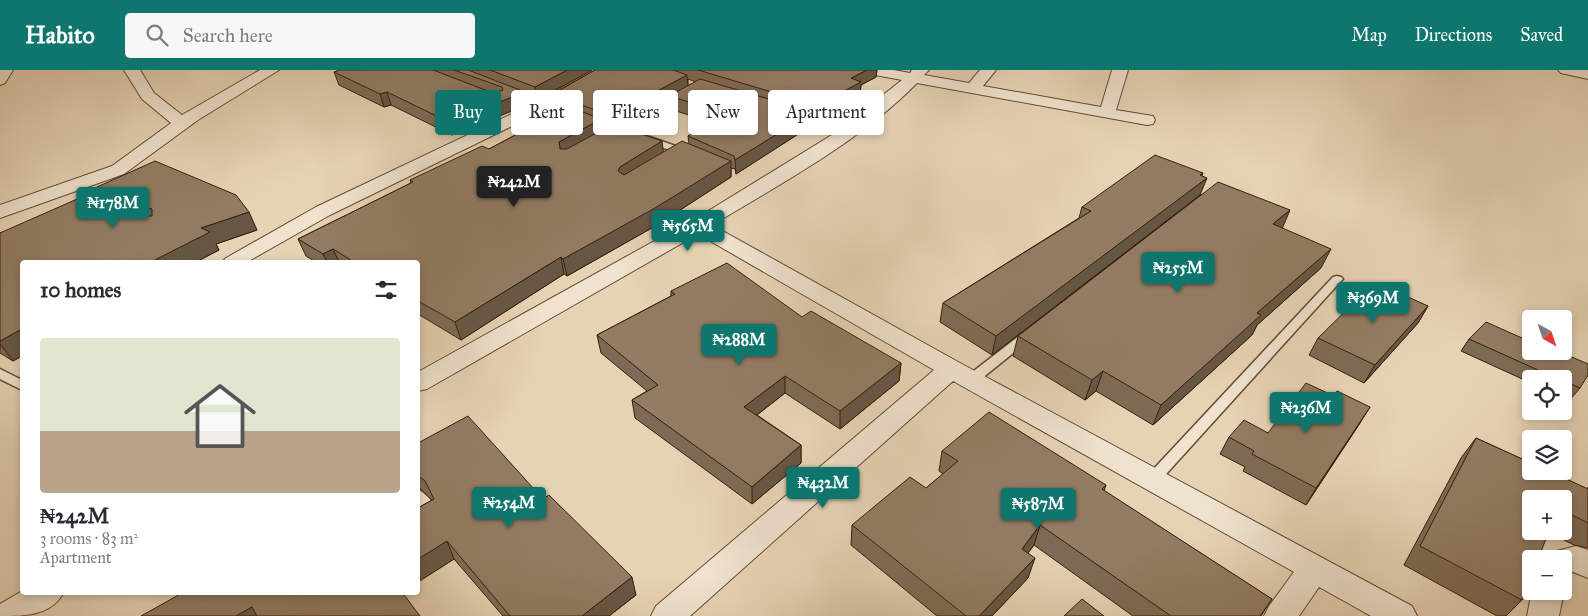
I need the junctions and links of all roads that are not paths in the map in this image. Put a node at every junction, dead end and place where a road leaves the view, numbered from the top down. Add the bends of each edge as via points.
1 (5, 70) edge
2 (132, 70) edge
3 (271, 70) edge
4 (606, 70) edge
5 (869, 70) edge
6 (988, 70) edge
7 (1120, 70) edge
8 (1566, 70) edge
9 (917, 74) edge
10 (1588, 74) edge
11 (0, 80) edge
12 (972, 89) junction
13 (570, 90) edge
14 (504, 91) edge
15 (511, 94) edge
16 (1107, 113) junction
17 (511, 120) edge
18 (1147, 120) dead end
19 (181, 125) junction
20 (614, 135) edge
21 (622, 135) edge
22 (599, 143) edge
23 (682, 151) junction
24 (698, 158) edge
25 (666, 161) edge
26 (3, 204) edge
27 (699, 226) junction
28 (236, 260) edge
29 (1337, 279) dead end
30 (1042, 325) edge
31 (0, 373) edge
32 (961, 374) junction
33 (420, 381) edge
34 (20, 385) edge
35 (1153, 479) junction
36 (420, 498) edge
37 (428, 508) edge
38 (1572, 560) edge
39 (1588, 565) edge
40 (1314, 568) junction
41 (43, 595) edge
42 (1546, 600) edge
43 (9, 616) edge
44 (667, 616) edge
45 (1280, 616) edge
46 (1400, 616) edge
47 (1542, 616) edge

1 - 11 street
2 - 19 street via 139,87 155,103 178,118
3 - 19 street
4 - 13 street
5 - 9 street
6 - 12 street
7 - 16 street
8 - 10 street
9 - 12 street
9 - 27 street via 859,123
12 - 16 street
14 - 15 lane
16 - 18 street
17 - 28 street via 323,210
19 - 26 street via 118,170
20 - 22 lane
21 - 23 lane via 652,140
23 - 24 lane
23 - 25 lane
27 - 32 street
27 - 33 street
29 - 35 lane
30 - 32 lane
31 - 34 lane
32 - 35 street
32 - 44 street
35 - 40 street
36 - 37 lane
38 - 39 street
40 - 45 street
40 - 46 street
41 - 43 street
42 - 47 street

